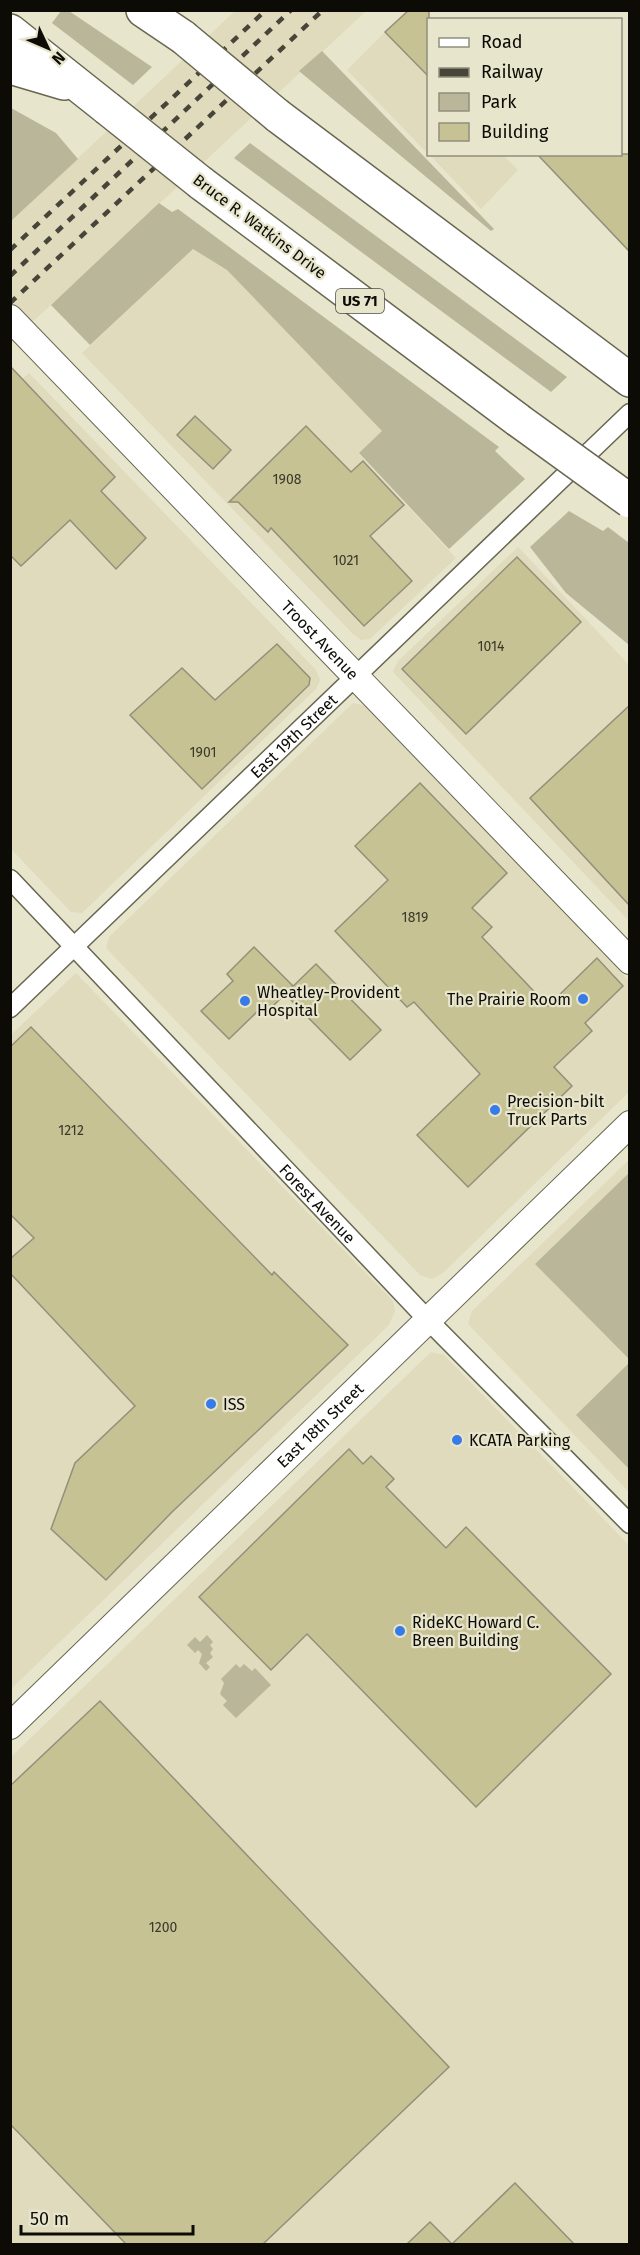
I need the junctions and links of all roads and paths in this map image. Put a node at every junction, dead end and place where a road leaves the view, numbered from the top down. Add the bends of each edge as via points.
1 (143, 10) edge
2 (178, 24) edge
3 (10, 31) edge
4 (10, 67) edge
5 (95, 99) junction
6 (10, 318) edge
7 (630, 380) edge
8 (630, 413) edge
9 (630, 501) edge
10 (355, 676) junction
11 (10, 879) edge
12 (74, 945) junction
13 (630, 961) edge
14 (10, 1008) edge
15 (630, 1124) edge
16 (428, 1320) junction
17 (630, 1524) edge
18 (10, 1726) edge

1 - 2 highway
2 - 7 highway, bridge via 278,116
3 - 5 highway, Bruce R. Watkins Drive / US 71
4 - 5 highway
5 - 9 highway, Bruce R. Watkins Drive / US 71, bridge via 201,183
6 - 10 main road, Troost Avenue
8 - 10 street, East 19th Street
10 - 12 street, East 19th Street
10 - 13 main road, Troost Avenue
11 - 12 street, Forest Avenue
12 - 14 street, East 19th Street
12 - 16 street, Forest Avenue
15 - 16 main road, East 18th Street
16 - 17 street, Forest Avenue
16 - 18 main road, East 18th Street

